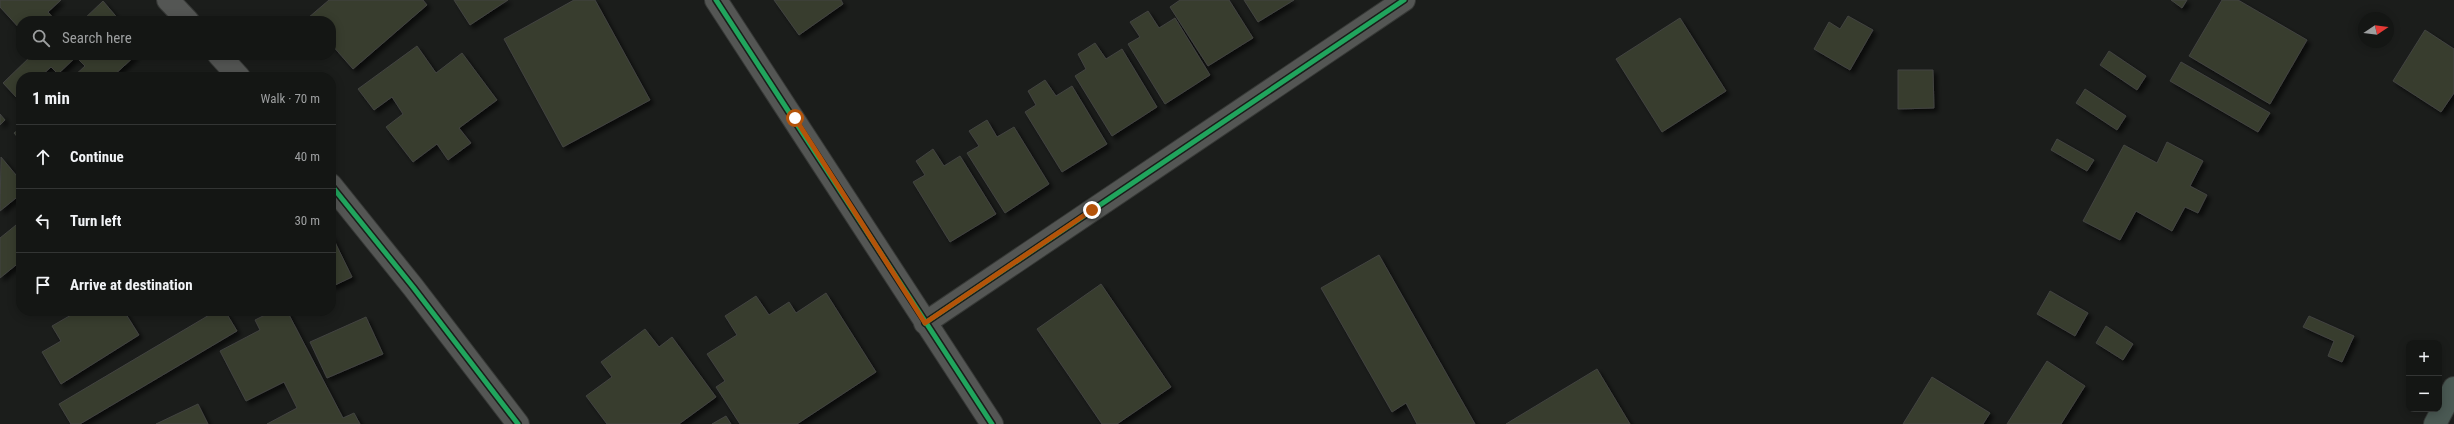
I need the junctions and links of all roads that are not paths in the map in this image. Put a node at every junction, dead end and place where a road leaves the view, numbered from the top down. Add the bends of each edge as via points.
1 (168, 0) edge
2 (716, 0) edge
3 (1404, 0) edge
4 (183, 16) edge
5 (224, 60) edge
6 (234, 72) edge
7 (336, 191) edge
8 (925, 323) junction
9 (2454, 388) edge
10 (518, 424) edge
11 (992, 424) edge
12 (2435, 424) edge

1 - 4 street
2 - 8 street via 795,118
3 - 8 street
5 - 6 street
7 - 10 street
8 - 11 street
9 - 12 highway

